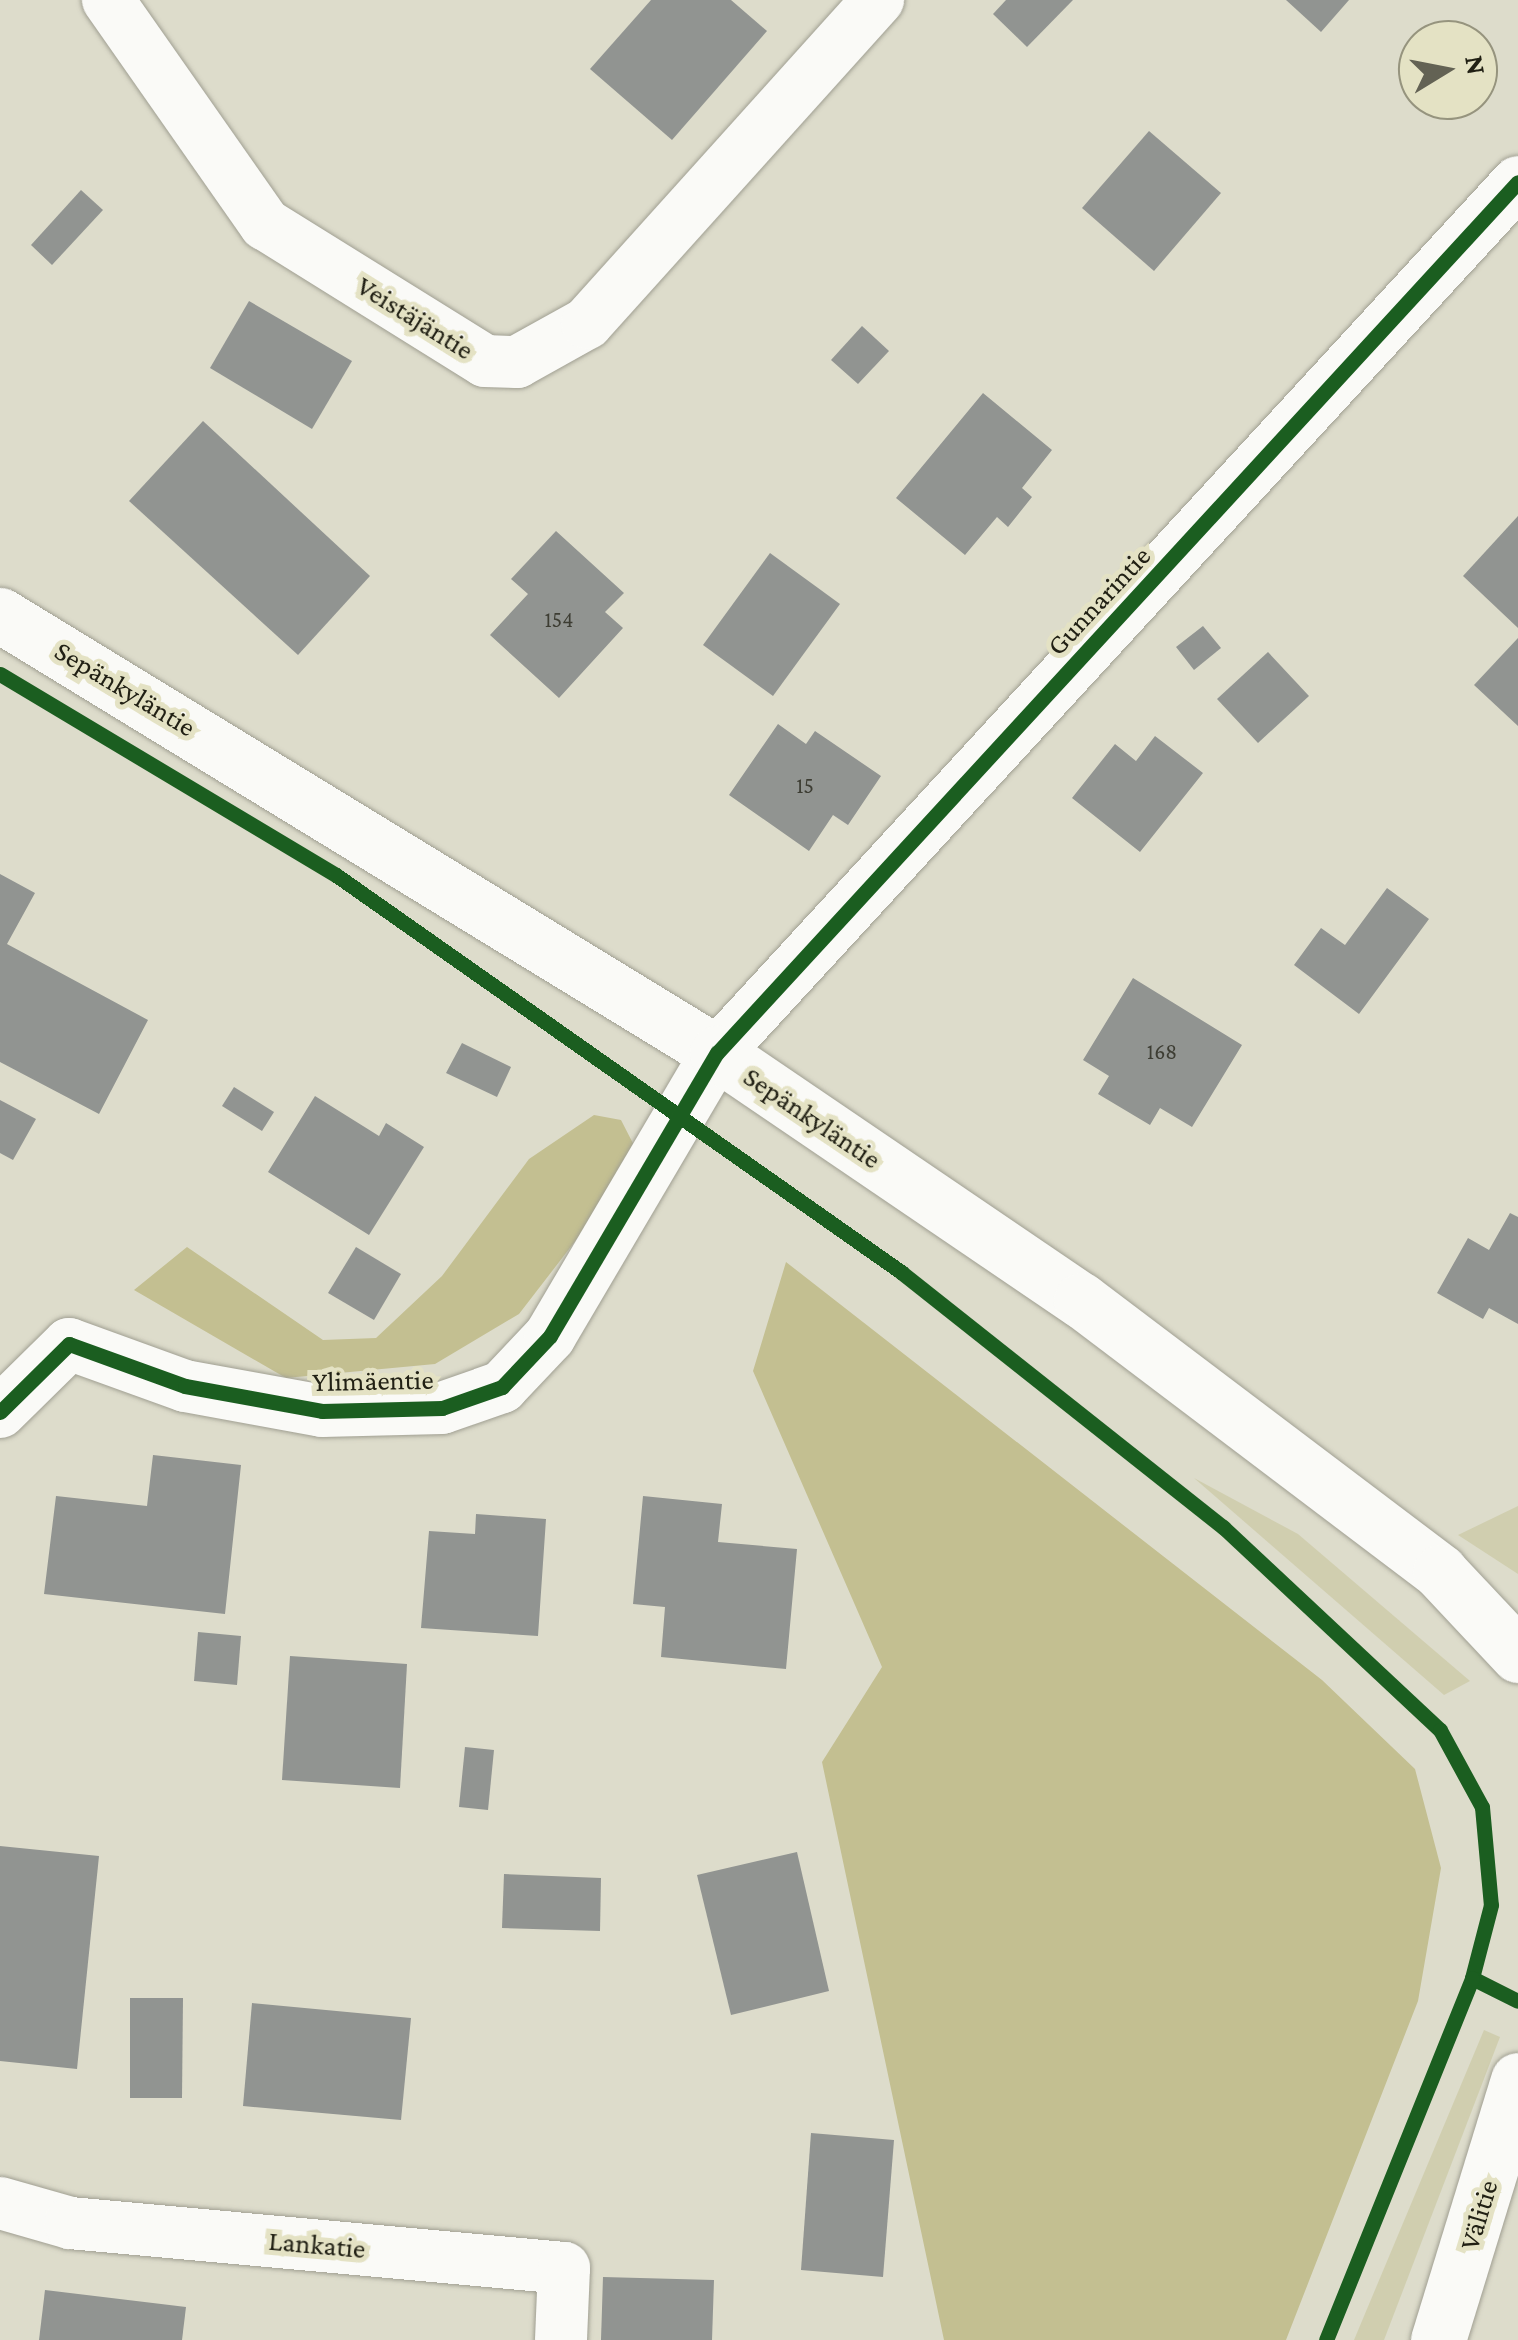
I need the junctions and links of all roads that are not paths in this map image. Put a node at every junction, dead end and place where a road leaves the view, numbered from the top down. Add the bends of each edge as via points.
1 (108, 0) edge
2 (878, 0) edge
3 (1518, 182) edge
4 (0, 614) edge
5 (717, 1053) junction
6 (0, 1412) edge
7 (1440, 1572) junction
8 (1518, 1601) edge
9 (1518, 1655) edge
10 (1518, 2080) edge
11 (1518, 2182) edge
12 (0, 2204) edge
13 (1447, 2316) edge
14 (561, 2340) edge

1 - 2 street, Veistäjäntie via 265,224 485,361 517,362 587,323
3 - 5 street, Gunnarintie
4 - 5 main road, Sepänkyläntie
5 - 6 street, Ylimäentie via 550,1336 502,1387 442,1408 322,1411 185,1386 68,1344
5 - 7 main road, Sepänkyläntie via 1080,1300
7 - 8 main road, Sepänkyläntie
7 - 9 main road, Sepänkyläntie
10 - 13 main road, Välitie
11 - 13 main road, Välitie
12 - 14 street, Lankatie via 70,2223 564,2268

